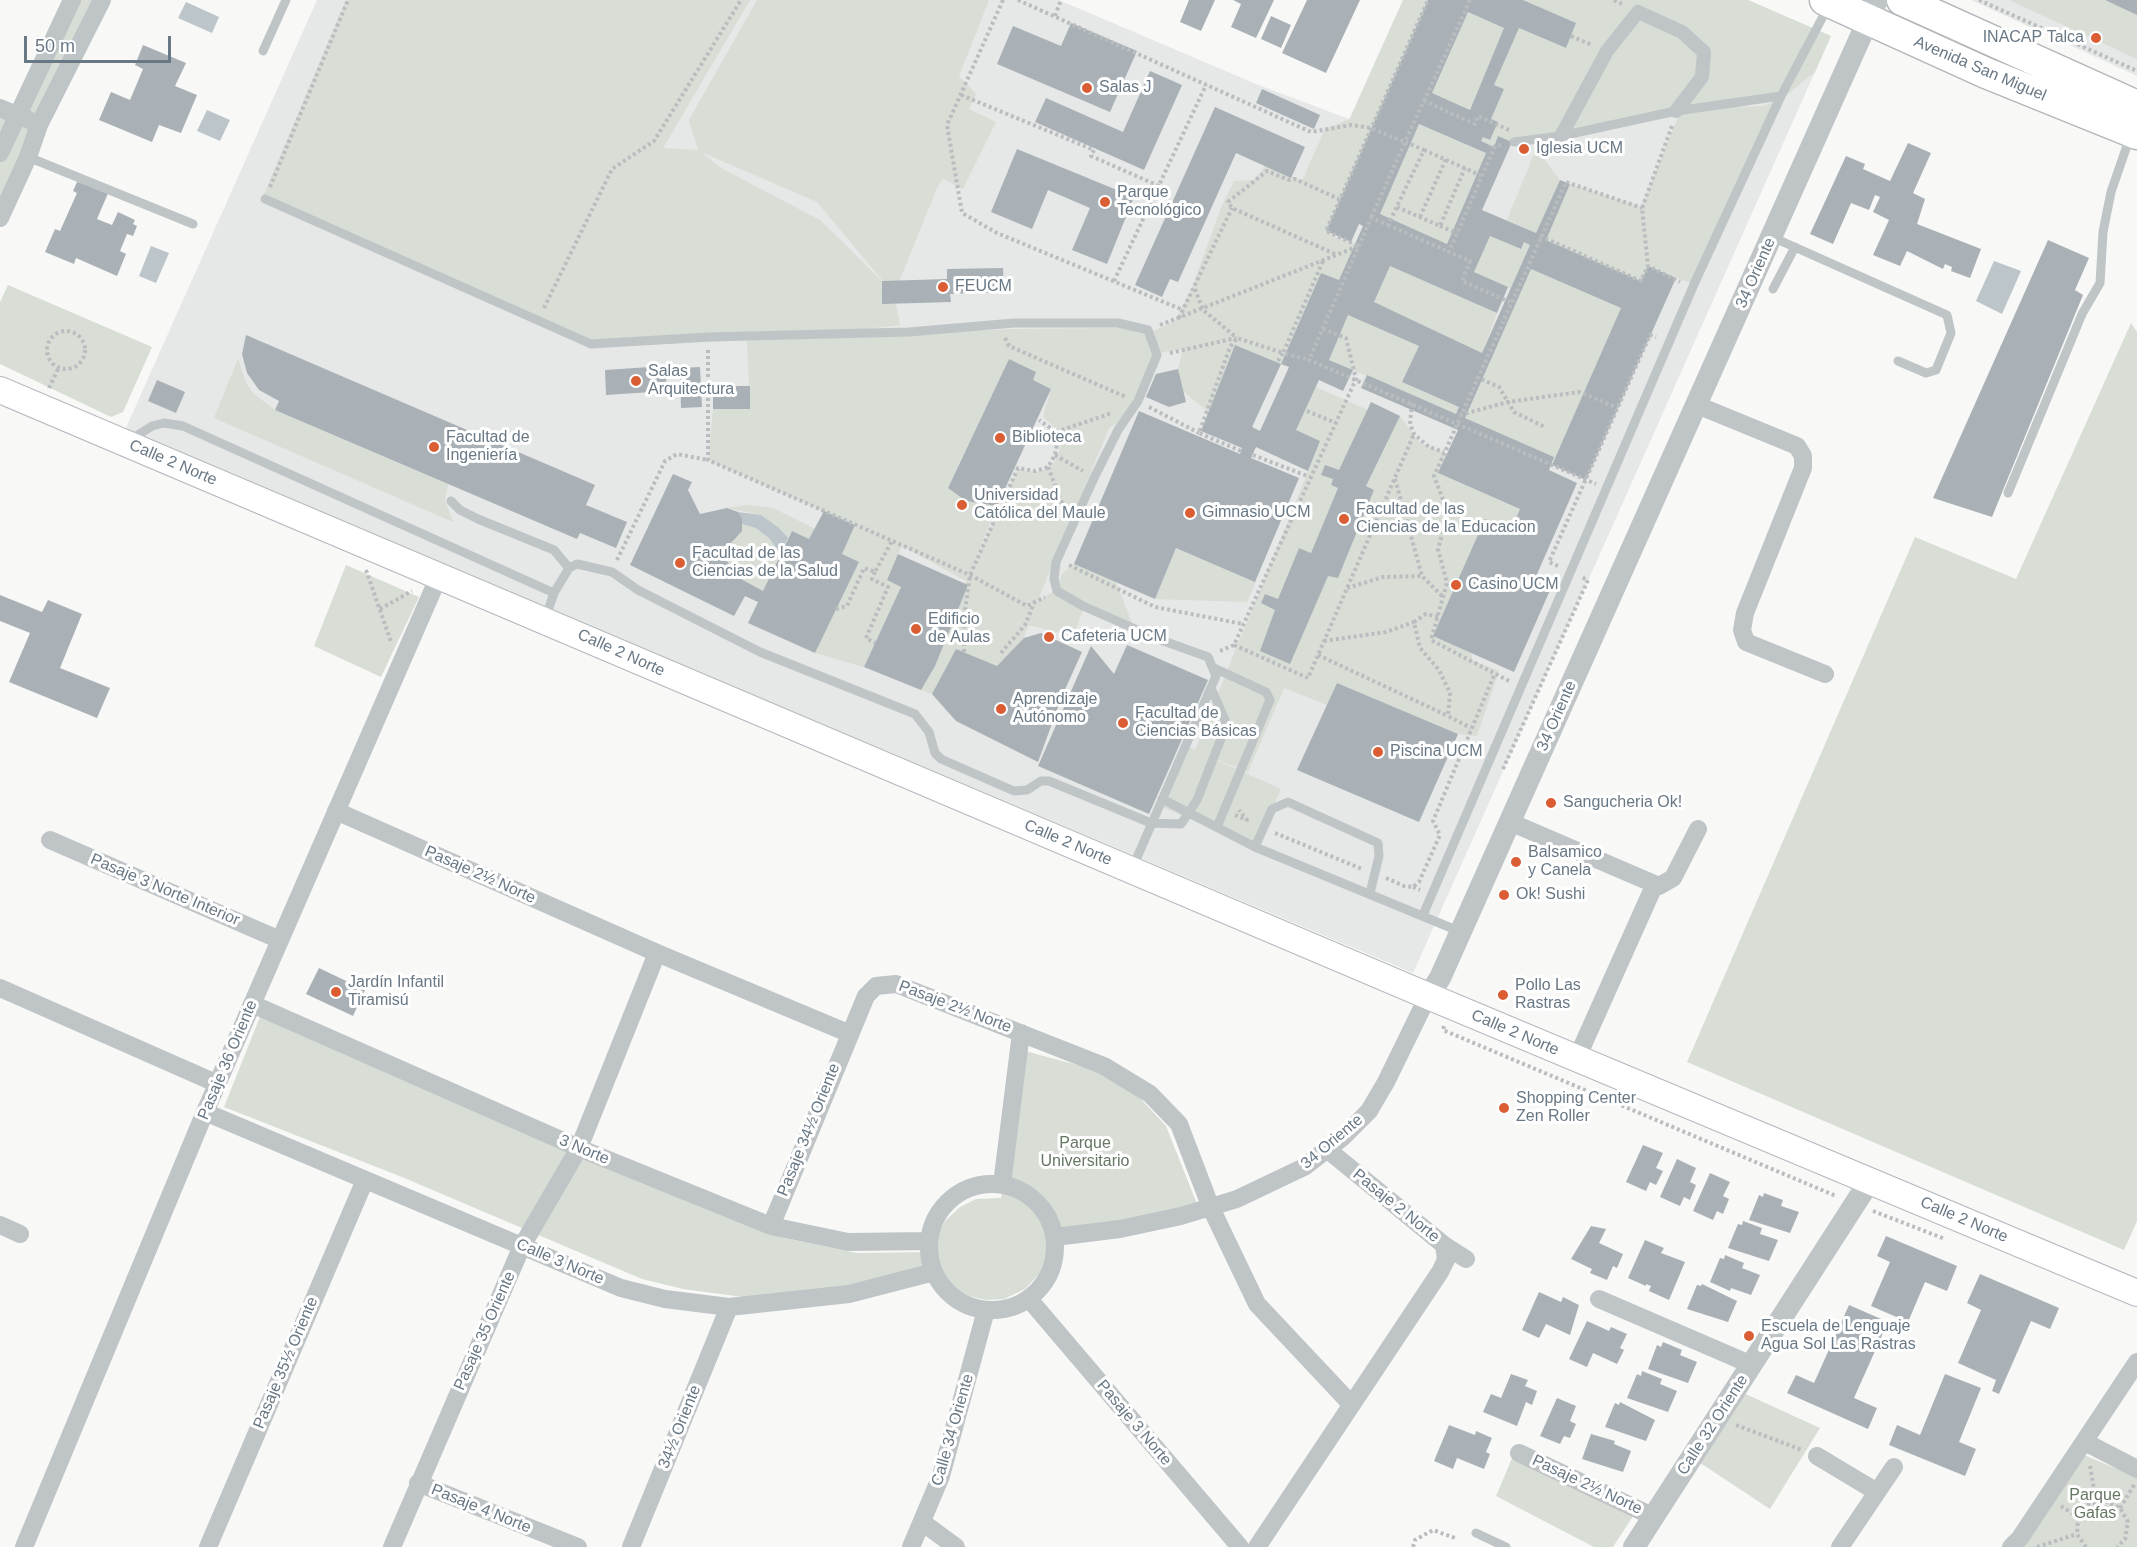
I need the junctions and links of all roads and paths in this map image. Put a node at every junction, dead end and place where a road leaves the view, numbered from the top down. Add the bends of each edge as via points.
1 (286, 0) edge
2 (348, 0) edge
3 (741, 0) edge
4 (1003, 0) edge
5 (1018, 0) edge
6 (1061, 0) edge
7 (1428, 0) edge
8 (1470, 0) edge
9 (1902, 0) edge
10 (1979, 0) edge
11 (1829, 1) edge
12 (71, 2) edge
13 (99, 6) edge
14 (1873, 10) edge
15 (1054, 16) junction
16 (1571, 36) dead end
17 (263, 51) dead end
18 (1607, 51) junction
19 (2137, 71) edge
20 (1206, 85) junction
21 (961, 95) junction
22 (1781, 96) junction
23 (1424, 101) junction
24 (0, 108) edge
25 (1676, 111) junction
26 (20, 116) junction
27 (2135, 124) edge
28 (39, 125) junction
29 (1371, 128) junction
30 (1561, 136) junction
31 (1404, 142) junction
32 (1513, 142) joint
33 (1496, 146) dead end
34 (1, 147) edge
35 (1424, 150) junction
36 (28, 157) junction
37 (1446, 159) junction
38 (1466, 168) junction
39 (1482, 176) junction
40 (1159, 186) junction
41 (265, 199) joint
42 (1339, 199) junction
43 (1397, 207) junction
44 (1232, 208) junction
45 (1642, 208) junction
46 (1420, 217) junction
47 (0, 218) edge
48 (1371, 218) junction
49 (193, 224) dead end
50 (1388, 225) junction
51 (1440, 226) junction
52 (1458, 233) junction
53 (1540, 236) junction
54 (1772, 237) junction
55 (1359, 246) junction
56 (1795, 247) junction
57 (1449, 252) junction
58 (1336, 254) junction
59 (1323, 261) junction
60 (1648, 266) junction
61 (1114, 281) junction
62 (1681, 283) dead end
63 (1195, 288) junction
64 (1773, 289) dead end
65 (1510, 302) junction
66 (1183, 310) junction
67 (1203, 310) junction
68 (1179, 318) junction
69 (537, 321) junction
70 (997, 324) junction
71 (1662, 326) dead end
72 (1323, 328) junction
73 (1148, 330) junction
74 (708, 337) junction
75 (1237, 338) junction
76 (48, 350) joint
77 (1283, 353) junction
78 (1157, 355) junction
79 (1309, 360) junction
80 (1898, 361) dead end
81 (1278, 362) dead end
82 (1476, 377) junction
83 (1356, 379) junction
84 (0, 390) edge
85 (1137, 401) junction
86 (1508, 402) junction
87 (1412, 403) junction
88 (1696, 405) junction
89 (1618, 408) junction
90 (1307, 411) dead end
91 (1459, 415) junction
92 (1039, 420) dead end
93 (1456, 422) junction
94 (1336, 423) junction
95 (1545, 427) dead end
96 (1056, 432) junction
97 (1199, 433) junction
98 (1414, 434) junction
99 (125, 443) junction
100 (1238, 449) dead end
101 (1444, 452) junction
102 (1055, 455) junction
103 (1252, 456) dead end
104 (708, 460) junction
105 (1048, 467) junction
106 (1310, 477) junction
107 (1094, 478) junction
108 (1395, 478) junction
109 (1586, 480) junction
110 (1606, 490) junction
111 (2008, 493) dead end
112 (451, 501) dead end
113 (1072, 527) junction
114 (355, 541) junction
115 (891, 541) junction
116 (1072, 558) dead end
117 (1549, 562) dead end
118 (569, 568) junction
119 (612, 572) junction
120 (875, 572) junction
121 (970, 575) junction
122 (439, 576) junction
123 (1422, 576) junction
124 (1347, 588) junction
125 (1057, 591) junction
126 (554, 593) junction
127 (1442, 596) junction
128 (1034, 602) junction
129 (380, 609) junction
130 (836, 609) dead end
131 (1438, 617) junction
132 (544, 619) junction
133 (1414, 622) junction
134 (1243, 624) junction
135 (1324, 641) junction
136 (876, 643) dead end
137 (1234, 645) junction
138 (964, 652) dead end
139 (1001, 653) dead end
140 (1318, 655) junction
141 (1208, 657) junction
142 (399, 667) junction
143 (1212, 667) junction
144 (1495, 673) junction
145 (1825, 674) dead end
146 (1211, 688) junction
147 (1521, 688) junction
148 (1448, 716) junction
149 (1471, 728) junction
150 (1162, 799) junction
151 (336, 812) junction
152 (1189, 812) junction
153 (1247, 820) dead end
154 (1510, 822) junction
155 (1151, 824) junction
156 (1216, 827) junction
157 (1264, 828) junction
158 (1698, 829) dead end
159 (50, 840) dead end
160 (1255, 847) junction
161 (1131, 870) junction
162 (1376, 874) junction
163 (1654, 886) junction
164 (1370, 893) junction
165 (1423, 915) junction
166 (1461, 932) junction
167 (280, 940) junction
168 (657, 953) junction
169 (0, 988) edge
170 (1428, 996) junction
171 (252, 1004) junction
172 (848, 1033) junction
173 (1021, 1033) junction
174 (1577, 1058) junction
175 (218, 1084) junction
176 (205, 1112) junction
177 (579, 1148) junction
178 (1328, 1150) junction
179 (365, 1180) junction
180 (1869, 1182) junction
181 (1002, 1184) junction
182 (1211, 1208) junction
183 (0, 1225) edge
184 (771, 1226) junction
185 (20, 1234) dead end
186 (1055, 1237) junction
187 (929, 1241) junction
188 (1444, 1245) junction
189 (522, 1246) junction
190 (1466, 1259) dead end
191 (934, 1272) junction
192 (2137, 1293) edge
193 (1029, 1299) junction
194 (1599, 1299) dead end
195 (729, 1307) junction
196 (986, 1310) junction
197 (2137, 1362) edge
198 (1752, 1365) junction
199 (1351, 1404) junction
200 (1718, 1418) junction
201 (2085, 1442) junction
202 (1520, 1453) dead end
203 (1817, 1456) joint
204 (1894, 1467) dead end
205 (2137, 1469) edge
206 (2137, 1479) edge
207 (418, 1483) junction
208 (1877, 1492) junction
209 (2096, 1501) junction
210 (2120, 1508) junction
211 (1654, 1517) junction
212 (922, 1522) junction
213 (1476, 1533) dead end
214 (2077, 1534) junction
215 (1455, 1538) dead end
216 (24, 1547) edge
217 (208, 1547) edge
218 (392, 1547) edge
219 (578, 1547) edge
220 (631, 1547) edge
221 (911, 1547) edge
222 (956, 1547) edge
223 (1240, 1547) edge
224 (1257, 1547) edge
225 (1413, 1547) edge
226 (1506, 1547) edge
227 (1634, 1547) edge
228 (1840, 1547) edge
229 (2011, 1547) edge
230 (2037, 1547) edge
231 (2086, 1547) edge
232 (2117, 1547) edge

1 - 17 lane
2 - 41 path
3 - 69 path via 654,141 612,169
4 - 21 path
5 - 15 path
6 - 15 path
7 - 29 path
8 - 23 path
9 - 27 highway, Avenida San Miguel
10 - 19 path
11 - 14 highway, Avenida San Miguel
11 - 22 lane
12 - 13 street
12 - 26 street
13 - 28 street
14 - 27 highway, Avenida San Miguel via 1986,73
14 - 54 street, 34 Oriente
15 - 20 path
16 - 18 path
18 - 25 street via 1638,12 1682,32 1704,52 1702,77
18 - 30 street
20 - 29 path via 1311,132 1351,125
20 - 40 path
21 - 40 path via 1094,150 1091,156
21 - 61 path via 947,125 962,213 997,233
22 - 25 lane
22 - 110 lane via 1695,282
23 - 31 path
23 - 32 path via 1475,124 1478,116 1489,121 1510,131
24 - 26 street
25 - 30 lane
25 - 45 path
26 - 28 street
26 - 34 street
27 - 111 lane via 2111,192 2103,232 2100,283 2082,314
28 - 36 street
29 - 31 path
29 - 42 path
30 - 32 lane
31 - 35 path
31 - 48 path
33 - 39 path
34 - 36 street
35 - 37 path
35 - 43 path
36 - 47 street
36 - 49 lane
37 - 38 path
37 - 46 path
38 - 39 path
38 - 51 path
39 - 52 path
40 - 61 path
41 - 69 lane
42 - 44 path via 1267,171 1228,202
42 - 55 path via 1326,231
43 - 46 path
43 - 50 path
44 - 58 path
44 - 63 path
45 - 53 path via 1566,182
45 - 60 path
46 - 51 path
48 - 50 path
48 - 55 path
50 - 57 path
51 - 52 path
52 - 57 path
53 - 60 path via 1641,281
53 - 65 path
54 - 56 lane
54 - 88 street, 34 Oriente
55 - 58 path
55 - 72 path
56 - 64 lane
56 - 80 lane via 1947,315 1951,333 1936,370 1926,373
57 - 65 path via 1470,261 1462,281
58 - 59 path
59 - 67 path
59 - 77 path
60 - 62 path
61 - 66 path
63 - 66 path
63 - 67 path
65 - 82 path
66 - 68 path
67 - 68 path
67 - 75 path
68 - 73 path
69 - 74 lane via 591,344
70 - 73 lane via 1118,323
70 - 74 lane via 909,332
70 - 85 path via 1009,346
71 - 89 path via 1657,337 1650,335
72 - 79 path
72 - 83 path via 1346,338
73 - 78 lane
74 - 104 path
75 - 77 path
75 - 78 path
75 - 97 path
76 - 76 path via 52,362 68,368 83,358 85,346 79,335 67,331 55,334
77 - 79 path
77 - 81 path
78 - 85 lane
79 - 83 path
82 - 86 path via 1499,387
82 - 91 path
83 - 87 path
83 - 94 path
84 - 99 main road, Calle 2 Norte
85 - 96 path
85 - 97 path
85 - 107 lane
86 - 89 path via 1579,392
86 - 91 path
86 - 95 path via 1514,412
87 - 93 path
87 - 98 path via 1410,424
88 - 145 street via 1797,446 1803,456 1803,468 1745,613 1742,630 1746,642
88 - 154 street, 34 Oriente
89 - 109 path
90 - 94 path
91 - 93 path
92 - 96 path
93 - 101 path
93 - 109 path
94 - 106 path
96 - 102 path via 1059,440
97 - 100 path
98 - 101 path via 1429,447
98 - 108 path
99 - 114 main road, Calle 2 Norte
99 - 126 lane via 152,426 183,426
101 - 127 path via 1434,476 1448,513 1438,549 1447,583
102 - 105 path
102 - 107 path
103 - 106 path
104 - 115 path
104 - 119 path via 677,454 665,461
105 - 113 path
105 - 121 path via 1035,471 1018,468
106 - 134 path
107 - 113 lane
108 - 123 path
108 - 124 path
109 - 110 path
109 - 117 path
110 - 147 lane
112 - 118 lane via 478,519 554,549
113 - 125 lane via 1056,562
114 - 122 main road, Calle 2 Norte
114 - 129 path
115 - 120 path
115 - 121 path
116 - 134 path via 1068,567 1155,607
118 - 119 lane via 576,564
118 - 126 lane
119 - 155 lane via 648,596 760,652 915,714 929,732 935,753 941,759 1014,791 1049,781
120 - 130 path via 864,568 848,606
120 - 136 path via 872,579 888,587 866,638
121 - 128 path via 1027,606
121 - 138 path
122 - 129 path
122 - 132 main road, Calle 2 Norte
122 - 142 street, Pasaje 36 Oriente
123 - 124 path via 1383,577
123 - 127 path
124 - 135 path
125 - 128 path
125 - 141 lane via 1158,639
126 - 132 lane
127 - 131 path
128 - 139 path via 1024,625
129 - 142 path
131 - 133 path via 1426,614
131 - 144 path via 1431,640
132 - 161 main road, Calle 2 Norte
133 - 135 path via 1386,632
133 - 148 path via 1420,648 1439,670 1450,693
134 - 137 path
135 - 140 path
137 - 140 path via 1308,678
137 - 141 path
140 - 148 path
141 - 143 lane
142 - 151 street, Pasaje 36 Oriente
143 - 146 lane via 1216,676
143 - 156 lane via 1266,692 1270,700
144 - 147 path
144 - 149 path
146 - 150 lane
146 - 152 lane via 1225,720 1197,800
147 - 165 lane
148 - 149 path
149 - 162 path via 1432,821 1440,835 1419,882 1404,886
150 - 152 lane
150 - 155 lane
151 - 167 street, Pasaje 36 Oriente
151 - 168 street, Pasaje 2½ Norte
152 - 155 lane via 1181,824
152 - 156 lane
153 - 157 path
154 - 163 street
154 - 166 street, 34 Oriente
155 - 161 lane
156 - 160 lane
157 - 160 lane
157 - 162 path
157 - 162 lane via 1272,809 1288,802 1378,843
158 - 163 street via 1673,878
159 - 167 street, Pasaje 3 Norte Interior
160 - 164 lane
161 - 170 main road, Calle 2 Norte
162 - 164 lane
163 - 174 street
164 - 165 lane
165 - 166 lane
166 - 170 street, 34 Oriente
167 - 171 street, Pasaje 36 Oriente
168 - 172 street, Pasaje 2½ Norte
168 - 177 street, Pasaje 35 Oriente
169 - 175 street
170 - 174 main road, Calle 2 Norte
170 - 178 street, 34 Oriente via 1378,1097 1358,1124
171 - 175 street, Pasaje 36 Oriente
171 - 177 street, 3 Norte
172 - 173 street, Pasaje 2½ Norte via 870,989 884,983 896,984
172 - 184 street, Pasaje 34½ Oriente
173 - 181 street
173 - 182 street, Pasaje 2½ Norte via 1104,1066 1150,1094 1179,1124
174 - 180 main road, Calle 2 Norte
175 - 176 street, Pasaje 36 Oriente
176 - 179 street, Calle 3 Norte
176 - 216 street, Pasaje 36 Oriente
177 - 184 street, 3 Norte
177 - 189 street, Pasaje 35 Oriente
178 - 182 street, 34 Oriente via 1273,1184
178 - 188 street, Pasaje 2 Norte
179 - 189 street, Calle 3 Norte
179 - 217 street, Pasaje 35½ Oriente
180 - 192 main road, Calle 2 Norte
180 - 198 street, Calle 32 Oriente
181 - 186 street via 1037,1201 1049,1218
181 - 187 street via 975,1185 958,1193 942,1208 932,1225
182 - 186 street, 34 Oriente via 1151,1223
182 - 199 street, Pasaje 2½ Norte via 1257,1304
183 - 185 street
184 - 187 street, 3 Norte via 848,1242
186 - 193 street via 1056,1253 1049,1276
187 - 191 street
188 - 190 street, Pasaje 2 Norte
188 - 199 street via 1446,1260 1440,1272
189 - 195 street, Calle 3 Norte via 621,1288 665,1299
189 - 207 street, Pasaje 35 Oriente
191 - 195 street, Calle 3 Norte via 849,1294
191 - 196 street via 953,1297
193 - 196 street via 1006,1309
193 - 223 street, Pasaje 3 Norte
194 - 198 street
195 - 220 street, 34½ Oriente
196 - 212 street, Calle 34 Oriente via 941,1476
197 - 201 street
198 - 200 street, Calle 32 Oriente
199 - 224 street
200 - 203 path
200 - 211 street, Calle 32 Oriente
201 - 205 street
201 - 209 path
201 - 229 street
202 - 211 street, Pasaje 2½ Norte
203 - 208 street
204 - 208 street
206 - 210 path
207 - 218 street, Pasaje 35 Oriente
207 - 219 street, Pasaje 4 Norte
208 - 228 street
209 - 210 path
209 - 214 path via 2078,1517
210 - 232 path via 2128,1531
211 - 227 street, Calle 32 Oriente
212 - 221 street, Calle 34 Oriente
212 - 222 street
213 - 226 lane
214 - 230 path
214 - 231 path
215 - 225 path via 1433,1530 1415,1540

